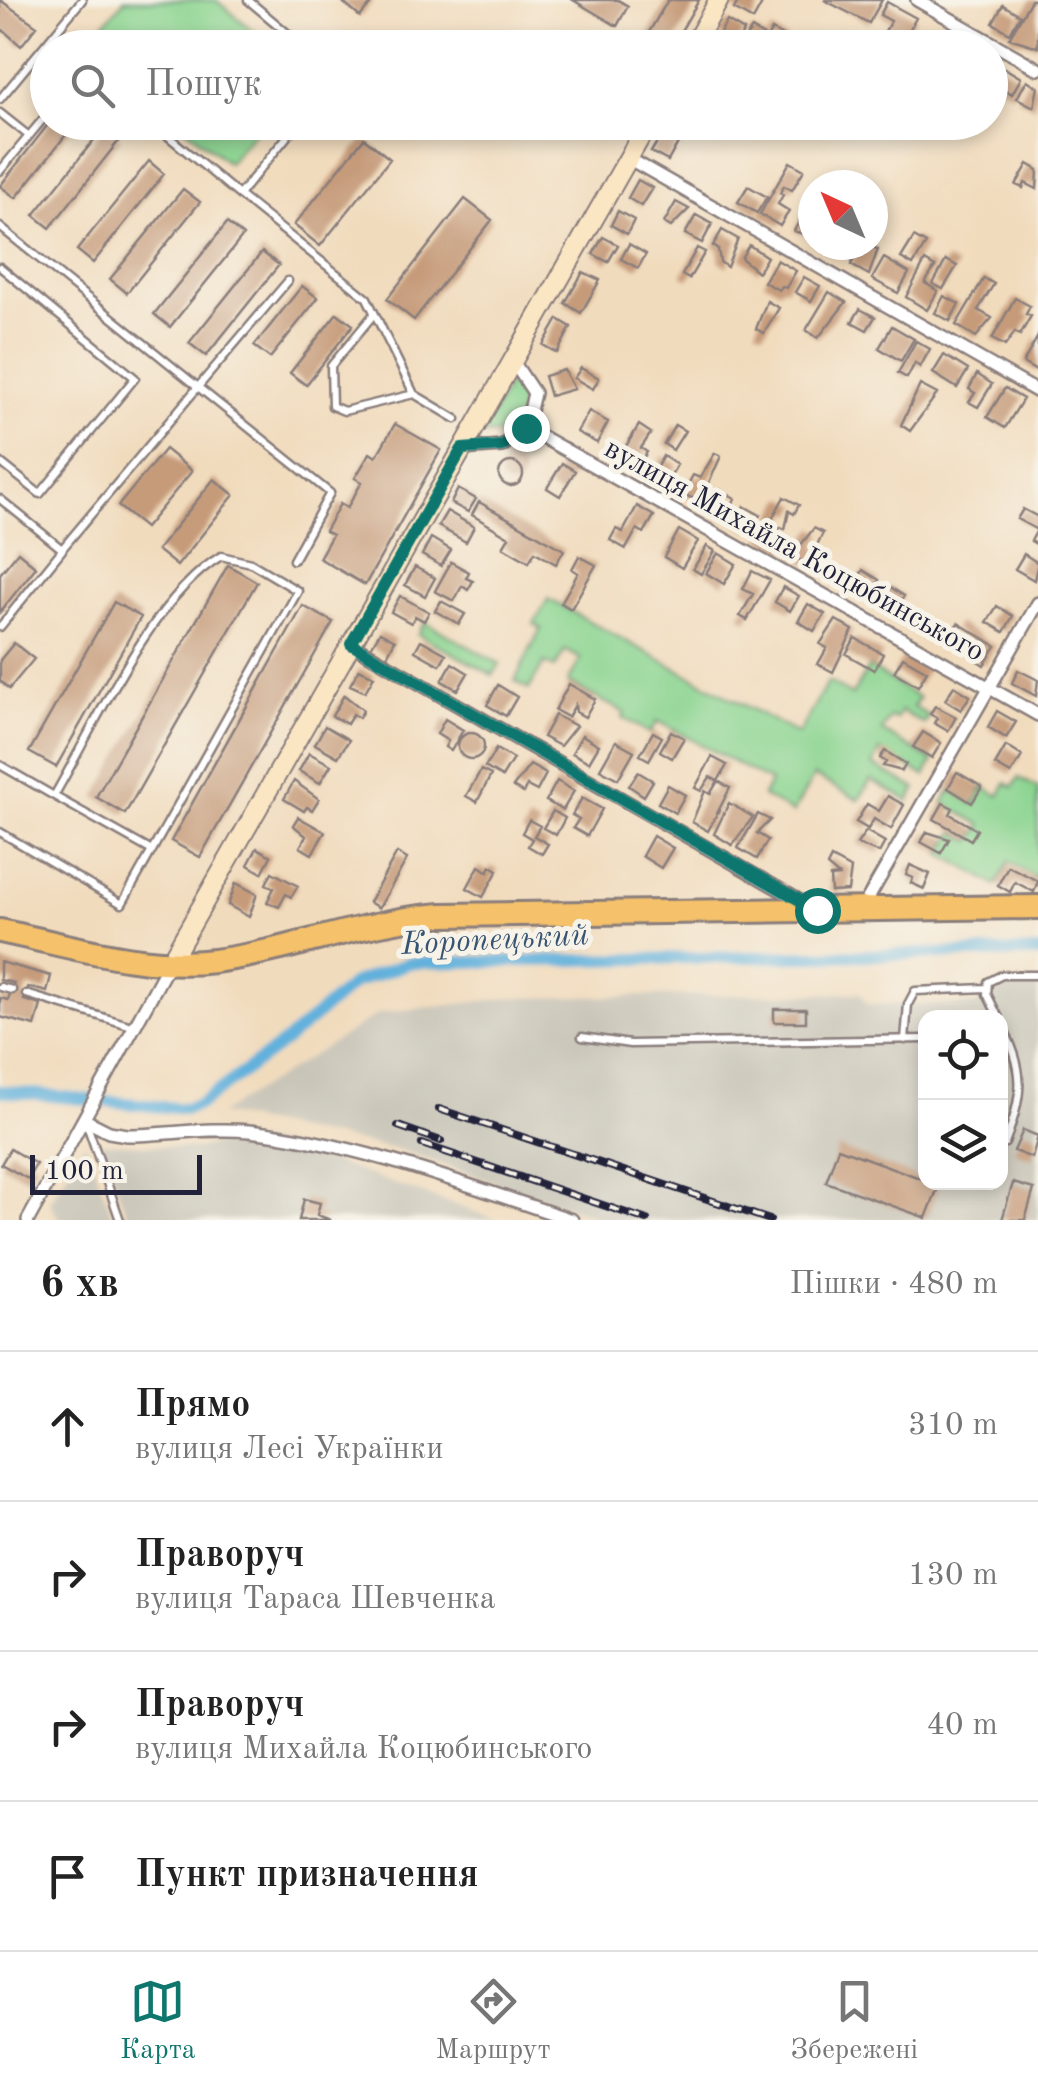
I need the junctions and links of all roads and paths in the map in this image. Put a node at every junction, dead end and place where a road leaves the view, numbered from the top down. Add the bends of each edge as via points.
1 (82, 0) edge
2 (248, 0) edge
3 (719, 0) edge
4 (917, 0) edge
5 (56, 30) edge
6 (284, 30) edge
7 (702, 30) edge
8 (970, 30) edge
9 (1008, 52) edge
10 (30, 62) edge
11 (1038, 69) edge
12 (0, 99) edge
13 (0, 113) edge
14 (29, 136) joint
15 (172, 140) edge
16 (284, 140) edge
17 (638, 140) edge
18 (628, 158) junction
19 (0, 171) edge
20 (239, 196) junction
21 (0, 227) edge
22 (0, 267) edge
23 (288, 281) dead end
24 (374, 314) junction
25 (512, 360) junction
26 (198, 387) junction
27 (1038, 392) edge
28 (414, 394) junction
29 (456, 419) dead end
30 (526, 428) junction
31 (462, 449) junction
32 (0, 462) edge
33 (0, 500) edge
34 (62, 549) junction
35 (293, 560) dead end
36 (1038, 603) edge
37 (0, 627) edge
38 (351, 644) junction
39 (990, 688) junction
40 (1038, 715) edge
41 (0, 765) edge
42 (54, 796) junction
43 (0, 832) edge
44 (152, 851) junction
45 (1038, 907) edge
46 (862, 908) junction
47 (817, 910) junction
48 (0, 931) edge
49 (170, 962) junction
50 (1038, 975) edge
51 (0, 987) edge
52 (986, 988) junction
53 (12, 990) dead end
54 (26, 994) dead end
55 (995, 1010) edge
56 (132, 1026) junction
57 (582, 1037) dead end
58 (918, 1039) edge
59 (1008, 1039) edge
60 (906, 1040) junction
61 (86, 1115) junction
62 (1008, 1133) edge
63 (28, 1220) edge
64 (120, 1220) edge
65 (572, 1220) edge

1 - 5 lane
2 - 6 lane
3 - 7 street
4 - 8 street
9 - 11 street
10 - 12 lane
13 - 14 lane
14 - 19 lane
15 - 20 lane
16 - 20 lane
17 - 18 street
18 - 25 street
18 - 27 street
20 - 24 lane via 367,298
21 - 26 lane
22 - 32 lane via 136,378 40,494
23 - 26 lane
24 - 28 lane
24 - 28 lane via 331,366 332,406 344,411
25 - 30 street via 534,394
25 - 31 street
26 - 34 lane
26 - 35 lane via 330,493
28 - 29 lane
30 - 31 street via 502,446
30 - 39 street, вулиця Михайла Коцюбинського
31 - 38 street
33 - 34 lane
34 - 37 lane
36 - 39 street
38 - 47 street
38 - 49 street
39 - 40 street, вулиця Михайла Коцюбинського
39 - 46 street
41 - 42 lane
42 - 44 lane
42 - 44 lane via 168,601 222,556 251,563 298,591
43 - 44 lane via 122,904
45 - 46 highway
46 - 47 highway
47 - 49 highway via 410,917 212,962
48 - 49 highway
49 - 56 street
50 - 52 lane via 1002,975
51 - 53 lane
52 - 55 lane
52 - 60 lane via 916,991 908,1004
54 - 56 lane
56 - 61 street
57 - 60 lane via 630,1044
58 - 60 lane
59 - 62 lane via 1022,1085
61 - 63 street
61 - 64 lane
61 - 65 street via 108,1132 127,1135 246,1131 303,1142 403,1164

